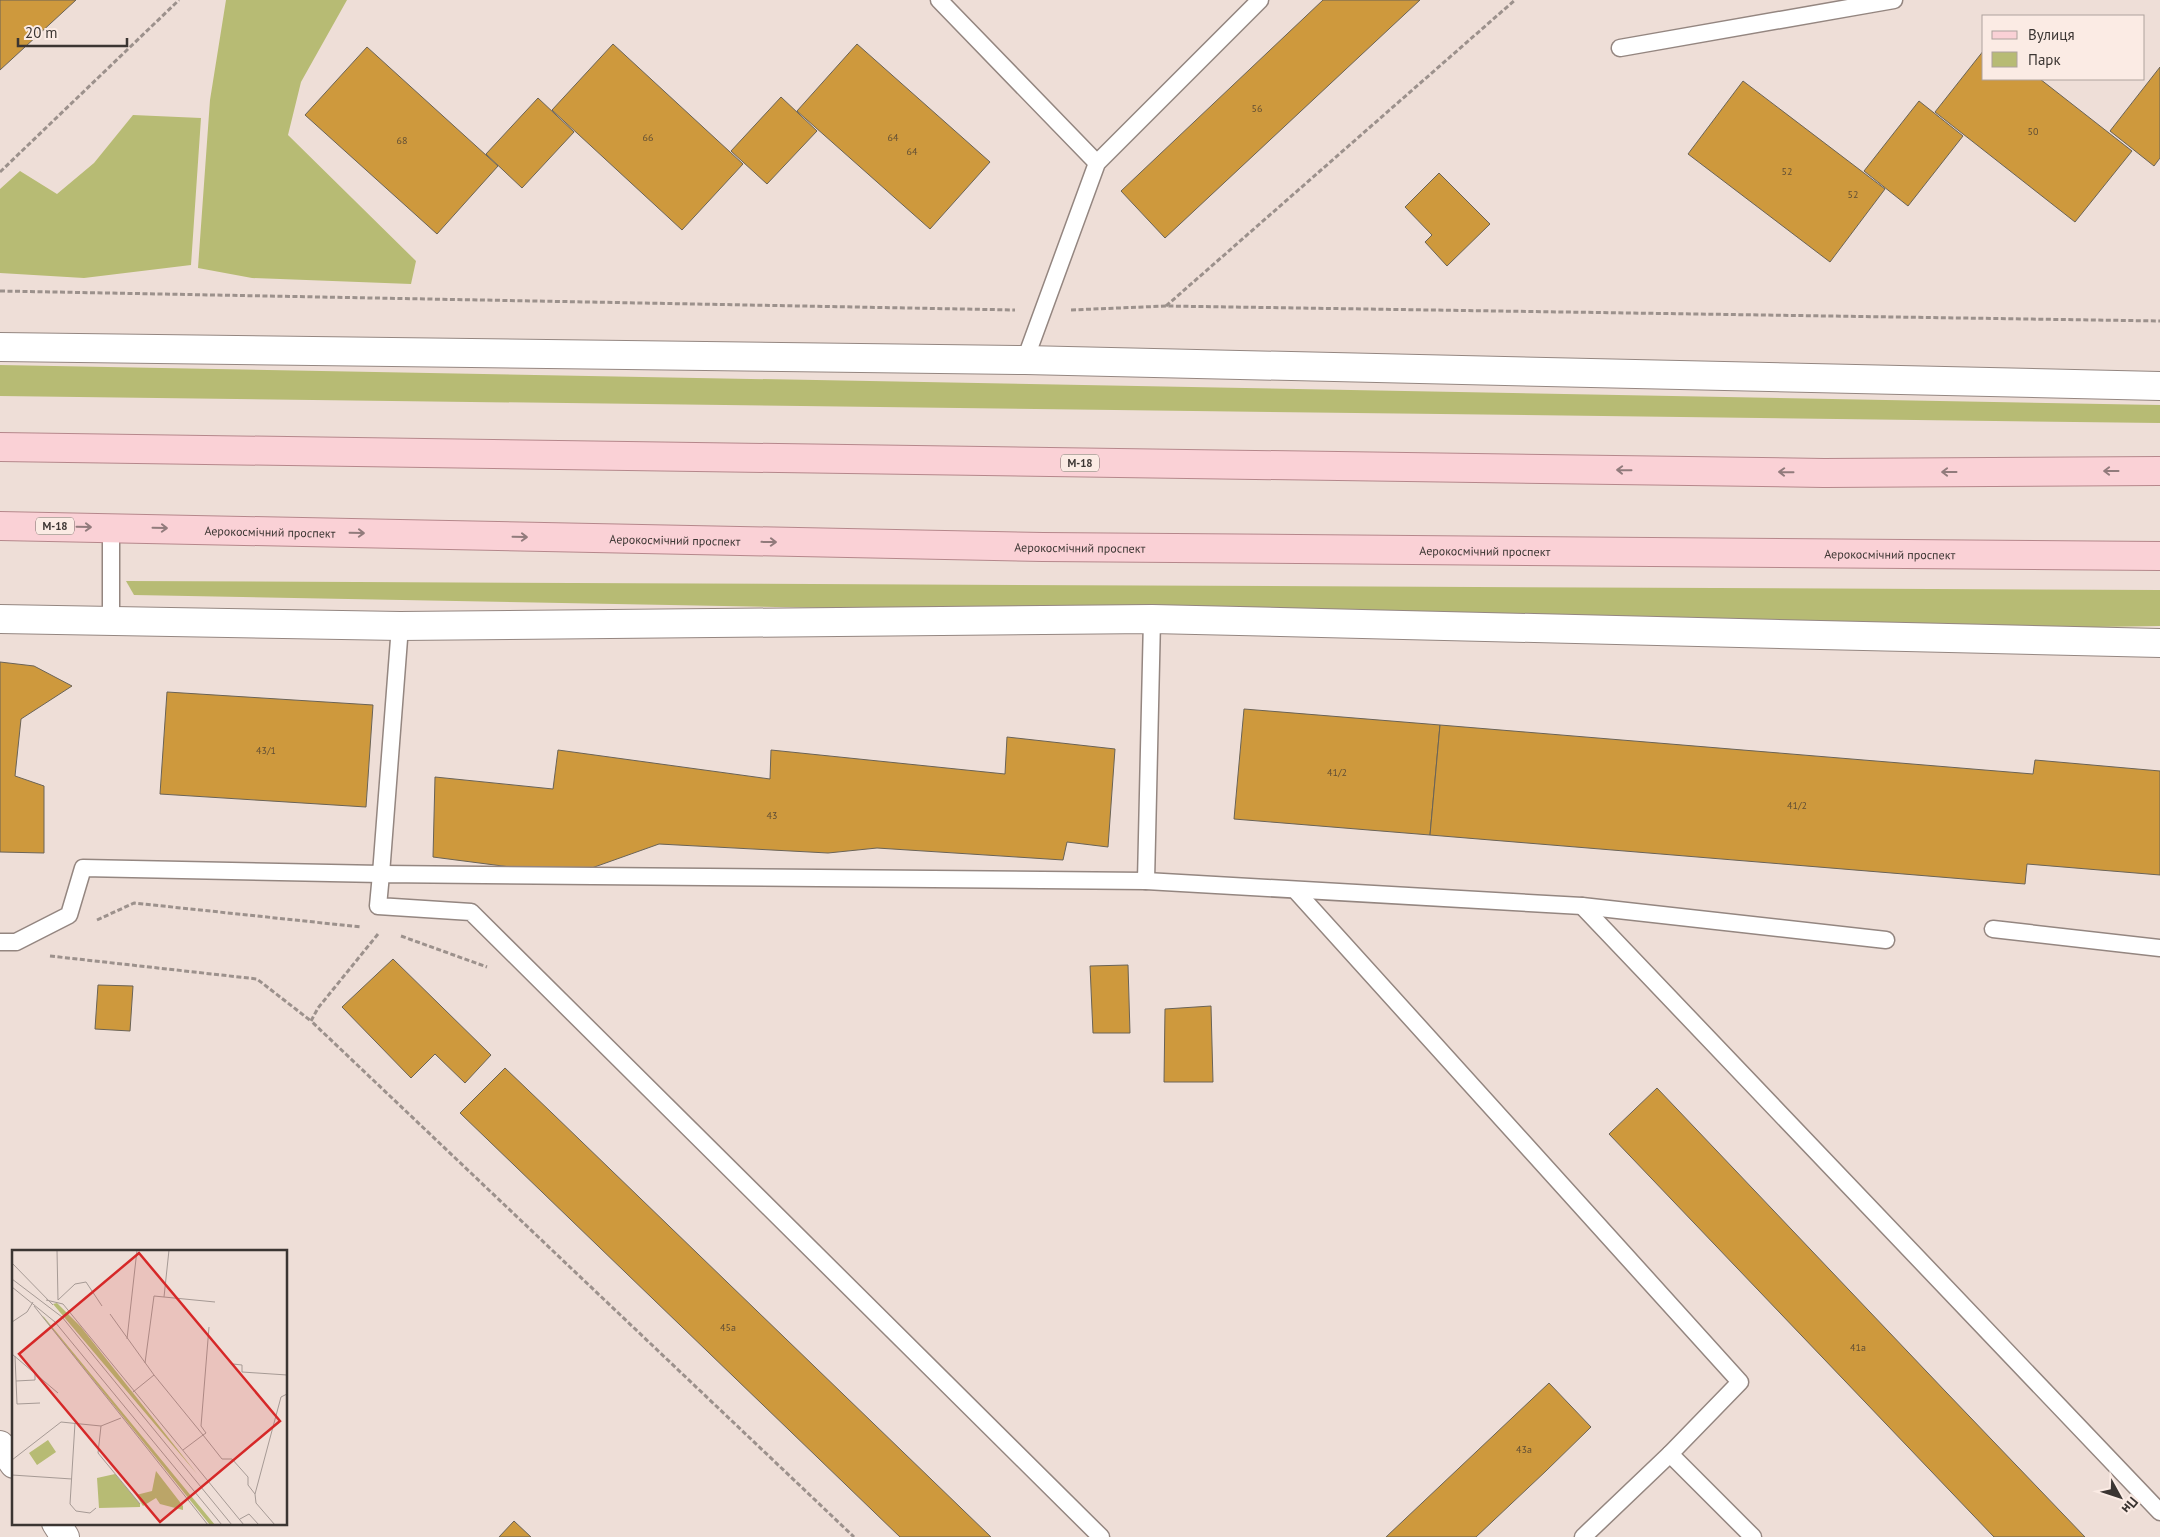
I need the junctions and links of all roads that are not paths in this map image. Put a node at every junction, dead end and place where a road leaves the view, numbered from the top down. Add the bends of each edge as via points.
1 (939, 0) edge
2 (1260, 0) edge
3 (1894, 0) edge
4 (1620, 48) dead end
5 (1097, 163) junction
6 (0, 347) edge
7 (1025, 360) junction
8 (2160, 386) edge
9 (0, 447) edge
10 (2160, 471) edge
11 (0, 526) edge
12 (111, 527) junction
13 (2160, 556) edge
14 (0, 619) edge
15 (1152, 619) junction
16 (111, 620) junction
17 (400, 626) junction
18 (2160, 643) edge
19 (381, 874) junction
20 (1146, 881) junction
21 (1295, 890) junction
22 (1582, 906) junction
23 (1993, 929) dead end
24 (1886, 940) dead end
25 (0, 942) edge
26 (2160, 948) edge
27 (0, 1445) edge
28 (1670, 1454) junction
29 (12, 1461) edge
30 (2160, 1512) edge
31 (57, 1524) edge
32 (65, 1537) edge
33 (1101, 1537) edge
34 (1583, 1537) edge
35 (1753, 1537) edge

1 - 5 lane
2 - 5 lane
3 - 4 lane
5 - 7 lane
6 - 7 street
7 - 8 street
10 -> 9 main road, М-18 via 1824,472
11 -> 12 main road, Аерокосмічний проспект / М-18
12 -> 13 main road, Аерокосмічний проспект / М-18 via 1033,546
12 - 16 lane
14 - 16 street
15 - 17 street
15 - 18 street
15 - 20 lane
16 - 17 street
17 - 19 lane
19 - 20 lane
19 - 25 lane via 83,868 68,915 16,942
19 - 33 lane via 378,906 471,912
20 - 21 lane
21 - 22 lane
21 - 28 lane via 1740,1382
22 - 24 lane
22 - 30 lane
23 - 26 lane
27 - 29 street
28 - 34 lane
28 - 35 lane
31 - 32 street

